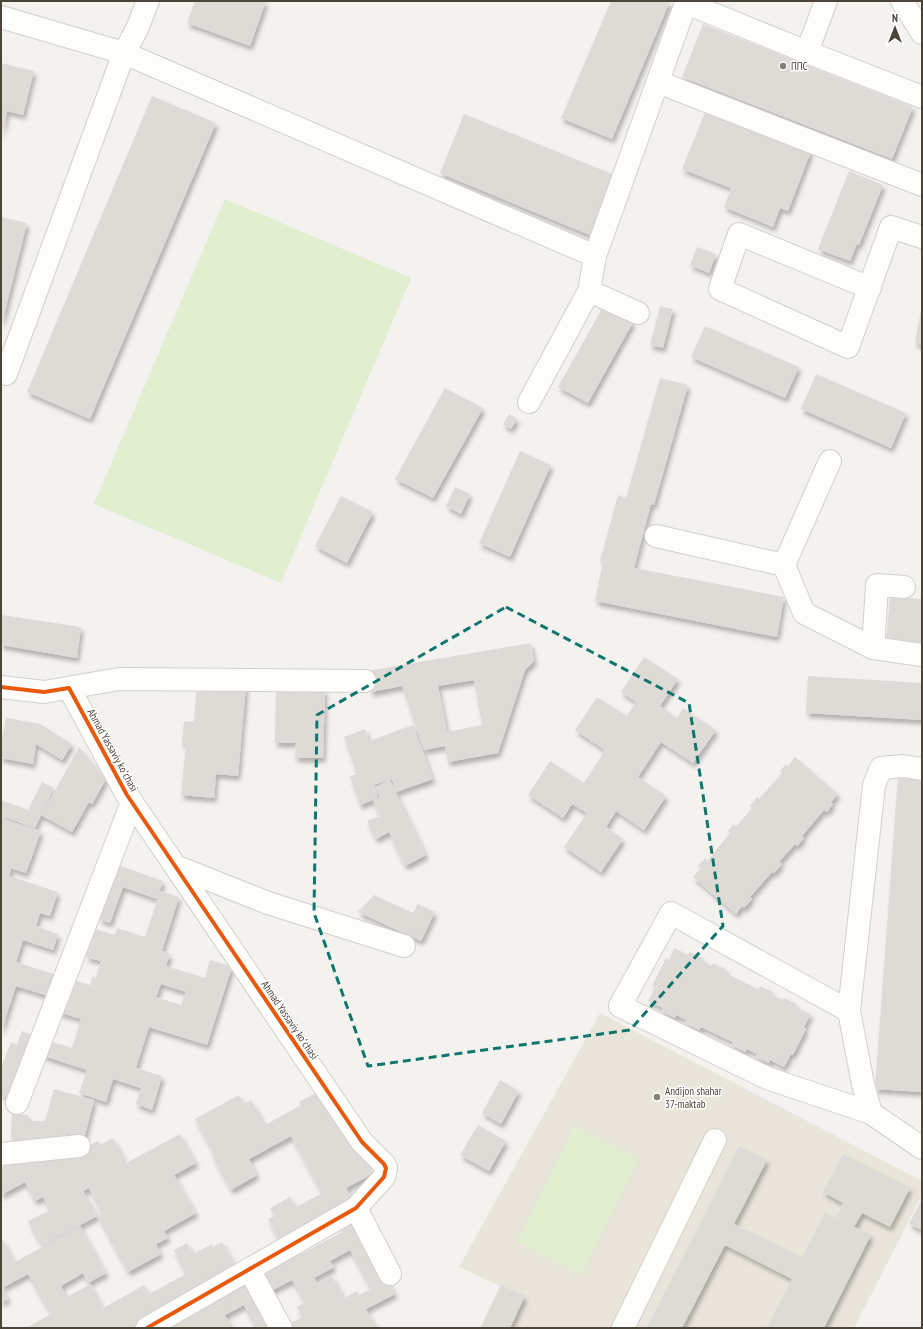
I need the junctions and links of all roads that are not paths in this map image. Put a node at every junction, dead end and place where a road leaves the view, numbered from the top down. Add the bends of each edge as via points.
1 (148, 1) edge
2 (826, 1) edge
3 (902, 1) edge
4 (687, 2) edge
5 (1, 17) edge
6 (922, 33) edge
7 (807, 52) junction
8 (124, 53) junction
9 (658, 82) junction
10 (922, 97) edge
11 (922, 185) edge
12 (922, 237) edge
13 (595, 256) junction
14 (870, 288) junction
15 (589, 291) junction
16 (638, 314) dead end
17 (6, 374) dead end
18 (530, 402) dead end
19 (830, 461) dead end
20 (656, 536) dead end
21 (784, 565) junction
22 (904, 587) dead end
23 (873, 648) junction
24 (922, 655) edge
25 (365, 681) dead end
26 (1, 687) edge
27 (69, 688) junction
28 (922, 769) edge
29 (132, 802) junction
30 (175, 866) junction
31 (404, 946) dead end
32 (849, 1011) junction
33 (17, 1103) dead end
34 (871, 1112) junction
35 (715, 1140) dead end
36 (79, 1146) dead end
37 (922, 1148) edge
38 (1, 1154) edge
39 (356, 1208) junction
40 (249, 1270) junction
41 (390, 1274) dead end
42 (147, 1328) edge
43 (281, 1328) edge
44 (623, 1328) edge

1 - 8 street
2 - 7 street
3 - 6 street
4 - 7 street
4 - 9 street
5 - 8 street
7 - 10 street
8 - 13 street
8 - 17 street
9 - 11 street
9 - 13 street
12 - 14 street via 891,227
13 - 15 street
14 - 14 street via 739,234 720,289 848,347
15 - 16 street
15 - 18 street
19 - 21 street
20 - 21 street
21 - 23 street via 804,613
22 - 23 street via 877,585
23 - 24 street
25 - 27 street via 119,680
26 - 27 street via 44,692
27 - 29 street, Ahmad Yassaviy koʻchasi
28 - 32 street via 903,766 881,768 874,785
29 - 30 street, Ahmad Yassaviy koʻchasi
29 - 33 street
30 - 31 street via 268,903
30 - 39 street, Ahmad Yassaviy koʻchasi via 362,1142 384,1164 384,1177
32 - 34 street
32 - 34 street via 671,913 620,1006 767,1078
34 - 37 street
35 - 44 street
36 - 38 street
39 - 40 street, Ahmad Yassaviy koʻchasi
39 - 41 street
40 - 42 street, Ahmad Yassaviy koʻchasi
40 - 43 street

